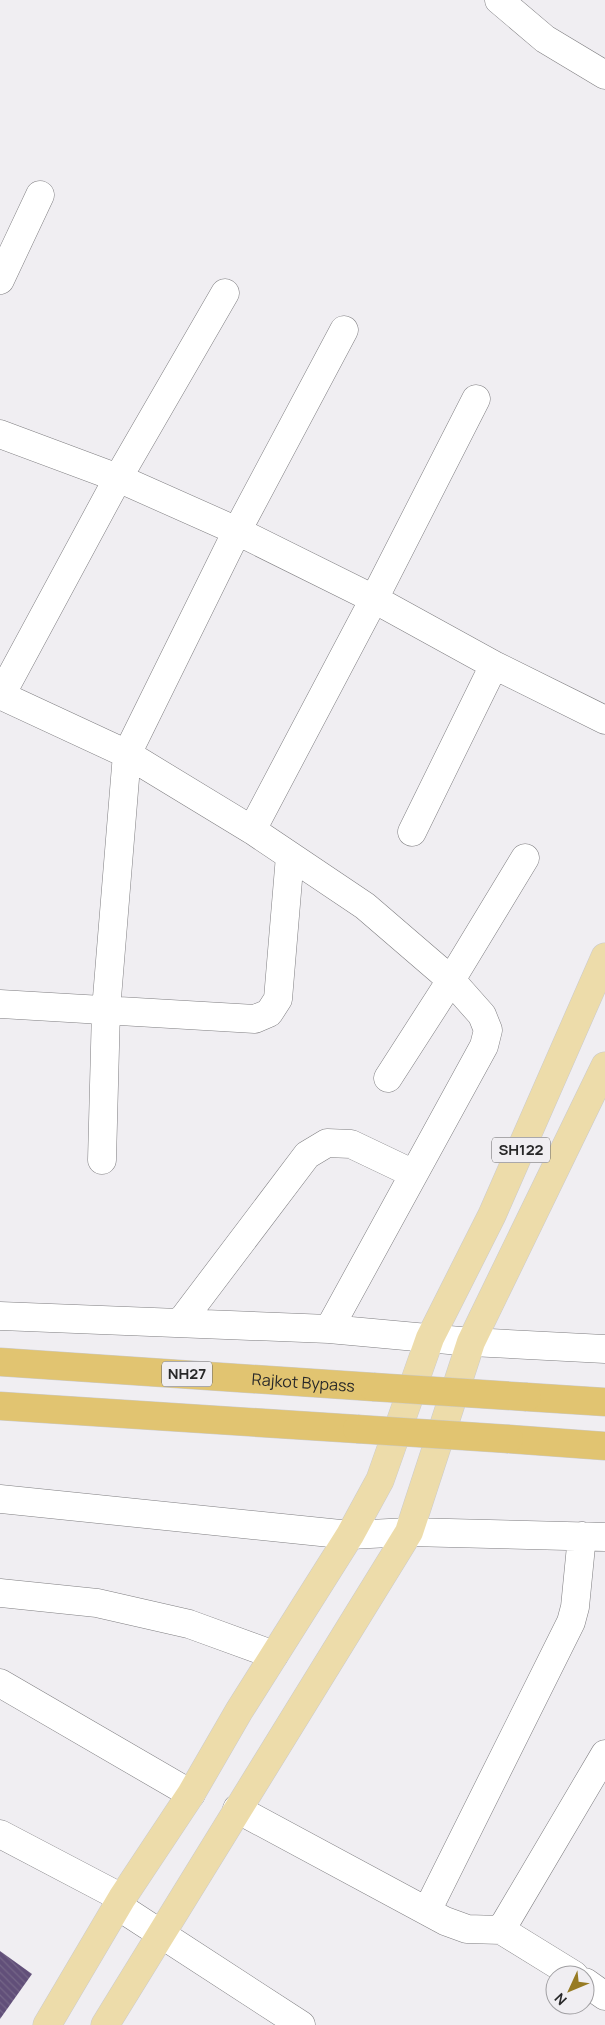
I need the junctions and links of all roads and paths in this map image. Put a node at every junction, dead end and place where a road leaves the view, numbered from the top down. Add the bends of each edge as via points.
1 (498, 0) edge
2 (605, 75) edge
3 (40, 195) dead end
4 (0, 280) edge
5 (224, 293) dead end
6 (344, 330) dead end
7 (476, 399) dead end
8 (0, 434) edge
9 (118, 478) junction
10 (237, 531) junction
11 (374, 599) junction
12 (494, 665) junction
13 (0, 695) edge
14 (605, 720) edge
15 (127, 754) junction
16 (252, 830) junction
17 (412, 832) dead end
18 (290, 856) junction
19 (525, 858) dead end
20 (605, 957) edge
21 (451, 980) junction
22 (0, 1004) edge
23 (106, 1010) junction
24 (605, 1066) edge
25 (388, 1078) dead end
26 (102, 1160) dead end
27 (414, 1174) junction
28 (0, 1316) edge
29 (180, 1322) junction
30 (329, 1329) junction
31 (430, 1338) junction
32 (471, 1342) junction
33 (605, 1349) edge
34 (0, 1362) edge
35 (605, 1402) edge
36 (0, 1406) edge
37 (605, 1446) edge
38 (0, 1500) edge
39 (409, 1532) junction
40 (350, 1535) junction
41 (594, 1537) edge
42 (0, 1593) edge
43 (274, 1655) junction
44 (0, 1683) edge
45 (605, 1754) edge
46 (191, 1794) junction
47 (237, 1809) junction
48 (0, 1834) edge
49 (120, 1902) junction
50 (427, 1911) junction
51 (501, 1930) junction
52 (161, 1935) junction
53 (558, 1965) edge
54 (47, 2025) edge
55 (105, 2025) edge
56 (301, 2025) edge

1 - 2 street via 545,39
3 - 4 street
5 - 9 street
6 - 10 street
7 - 11 street
8 - 9 street
9 - 10 street
9 - 13 street
10 - 11 street
10 - 15 street
11 - 12 street
11 - 16 street
12 - 14 street
12 - 17 street
13 - 15 street
15 - 16 street
15 - 23 street
16 - 18 street
18 - 21 street via 365,906
18 - 23 street via 278,999 269,1013 256,1019
19 - 21 street
20 - 31 main road, SH122 via 492,1215
21 - 25 street
21 - 27 street via 482,1015 488,1030 484,1046
22 - 23 street
23 - 26 street
24 - 32 main road, SH122
27 - 29 street via 350,1144 327,1143 307,1155
27 - 30 street
28 - 29 street
29 - 30 street
30 - 31 street
31 - 32 street
31 - 40 main road via 380,1480
32 - 33 street
32 - 39 main road
34 - 35 highway, Rajkot Bypass / NH27, bridge
36 - 37 highway, bridge
38 - 40 street
39 - 40 street
39 - 41 street
39 - 47 main road
40 - 43 main road
41 - 50 street via 571,1622
42 - 43 street via 97,1603 189,1624
43 - 46 main road
44 - 46 street
45 - 51 street
46 - 49 main road
47 - 50 street
47 - 52 main road
48 - 49 street
49 - 52 street
49 - 54 main road
50 - 51 street via 467,1929
51 - 53 street
52 - 55 main road
52 - 56 street

